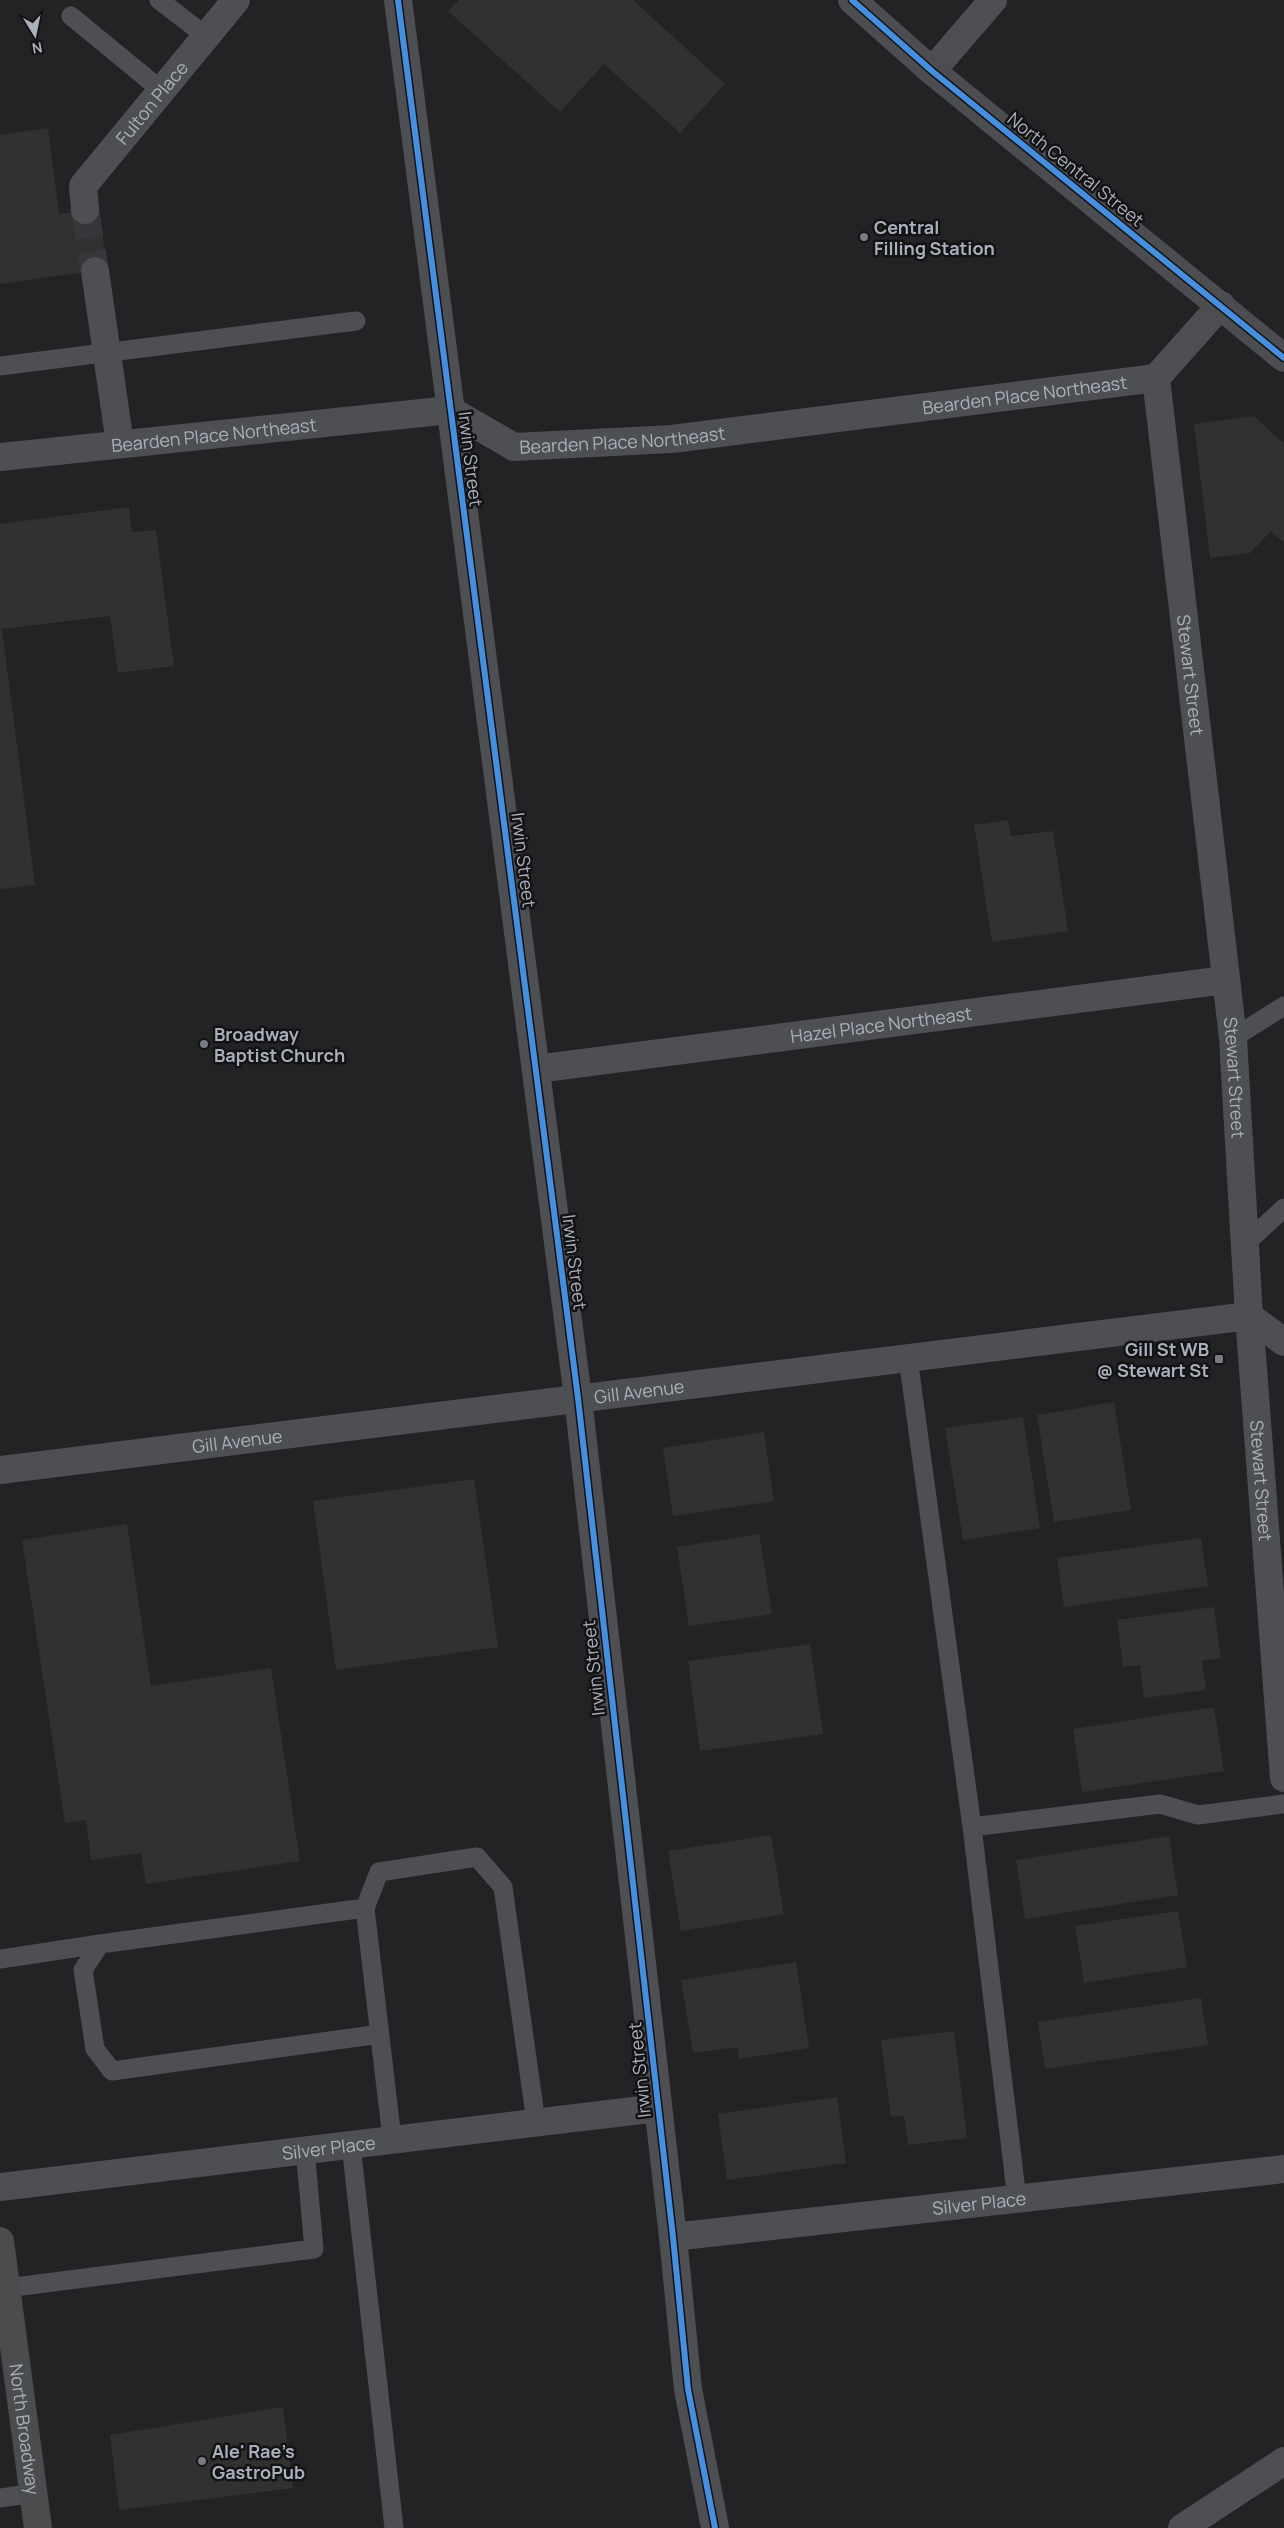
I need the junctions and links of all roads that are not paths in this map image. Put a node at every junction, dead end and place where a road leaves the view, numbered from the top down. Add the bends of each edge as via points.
1 (159, 0) edge
2 (236, 0) edge
3 (398, 0) edge
4 (852, 0) edge
5 (993, 0) edge
6 (70, 16) dead end
7 (206, 36) junction
8 (932, 71) junction
9 (161, 90) junction
10 (85, 210) tunnel mouth
11 (95, 272) tunnel mouth
12 (1221, 306) junction
13 (356, 321) dead end
14 (106, 353) junction
15 (1284, 358) edge
16 (0, 366) edge
17 (1156, 378) junction
18 (450, 410) junction
19 (120, 444) junction
20 (0, 457) edge
21 (1225, 980) junction
22 (1284, 1006) edge
23 (1233, 1038) junction
24 (536, 1069) junction
25 (1284, 1208) edge
26 (1246, 1243) junction
27 (1249, 1316) junction
28 (1284, 1342) edge
29 (908, 1358) junction
30 (578, 1398) junction
31 (0, 1470) edge
32 (1284, 1778) edge
33 (1284, 1804) edge
34 (972, 1826) junction
35 (365, 1908) junction
36 (100, 1944) junction
37 (0, 1959) edge
38 (380, 2034) junction
39 (658, 2108) junction
40 (536, 2122) junction
41 (392, 2139) junction
42 (350, 2145) junction
43 (305, 2150) junction
44 (1284, 2170) edge
45 (0, 2187) edge
46 (1017, 2199) junction
47 (673, 2237) junction
48 (1, 2254) edge
49 (6, 2288) junction
50 (1284, 2461) edge
51 (34, 2493) junction
52 (0, 2498) edge
53 (38, 2528) edge
54 (394, 2528) edge
55 (715, 2528) edge
56 (1182, 2528) edge

1 - 7 lane
2 - 7 street, Fulton Place
3 - 18 street, Irwin Street
4 - 8 main road, North Central Street
5 - 8 street
6 - 9 lane
7 - 9 street, Fulton Place
8 - 12 main road, North Central Street
9 - 10 street, Fulton Place via 83,186
11 - 14 street
12 - 15 main road, North Central Street
12 - 17 street
13 - 14 lane
14 - 16 lane
14 - 19 street
17 - 18 street, Bearden Place Northeast via 672,439 514,448
17 - 21 street, Stewart Street
18 - 19 street, Bearden Place Northeast
18 - 24 street, Irwin Street
19 - 20 street, Bearden Place Northeast
21 - 23 street, Stewart Street
21 - 24 street, Hazel Place Northeast
22 - 23 lane
23 - 26 street, Stewart Street
24 - 30 street, Irwin Street
25 - 26 lane
26 - 27 street, Stewart Street
27 - 28 street
27 - 29 street, Gill Avenue
27 - 32 street, Stewart Street
29 - 30 street, Gill Avenue
29 - 34 lane
30 - 31 street, Gill Avenue
30 - 39 street, Irwin Street
33 - 34 lane via 1198,1816 1160,1804
34 - 46 lane
35 - 36 lane
35 - 38 lane
35 - 40 lane via 379,1872 477,1857 503,1887
36 - 37 lane
36 - 38 lane via 83,1970 95,2049 112,2071
38 - 41 lane
39 - 40 street, Silver Place
39 - 47 street, Irwin Street
40 - 41 street, Silver Place
41 - 42 street, Silver Place
42 - 43 street, Silver Place
42 - 54 lane
43 - 45 street, Silver Place
43 - 49 lane via 314,2249
44 - 46 street, Silver Place
46 - 47 street, Silver Place
47 - 55 street, Irwin Street via 688,2389
48 - 49 main road, North Broadway
49 - 51 main road, North Broadway
50 - 56 street
51 - 52 lane
51 - 53 main road, North Broadway

